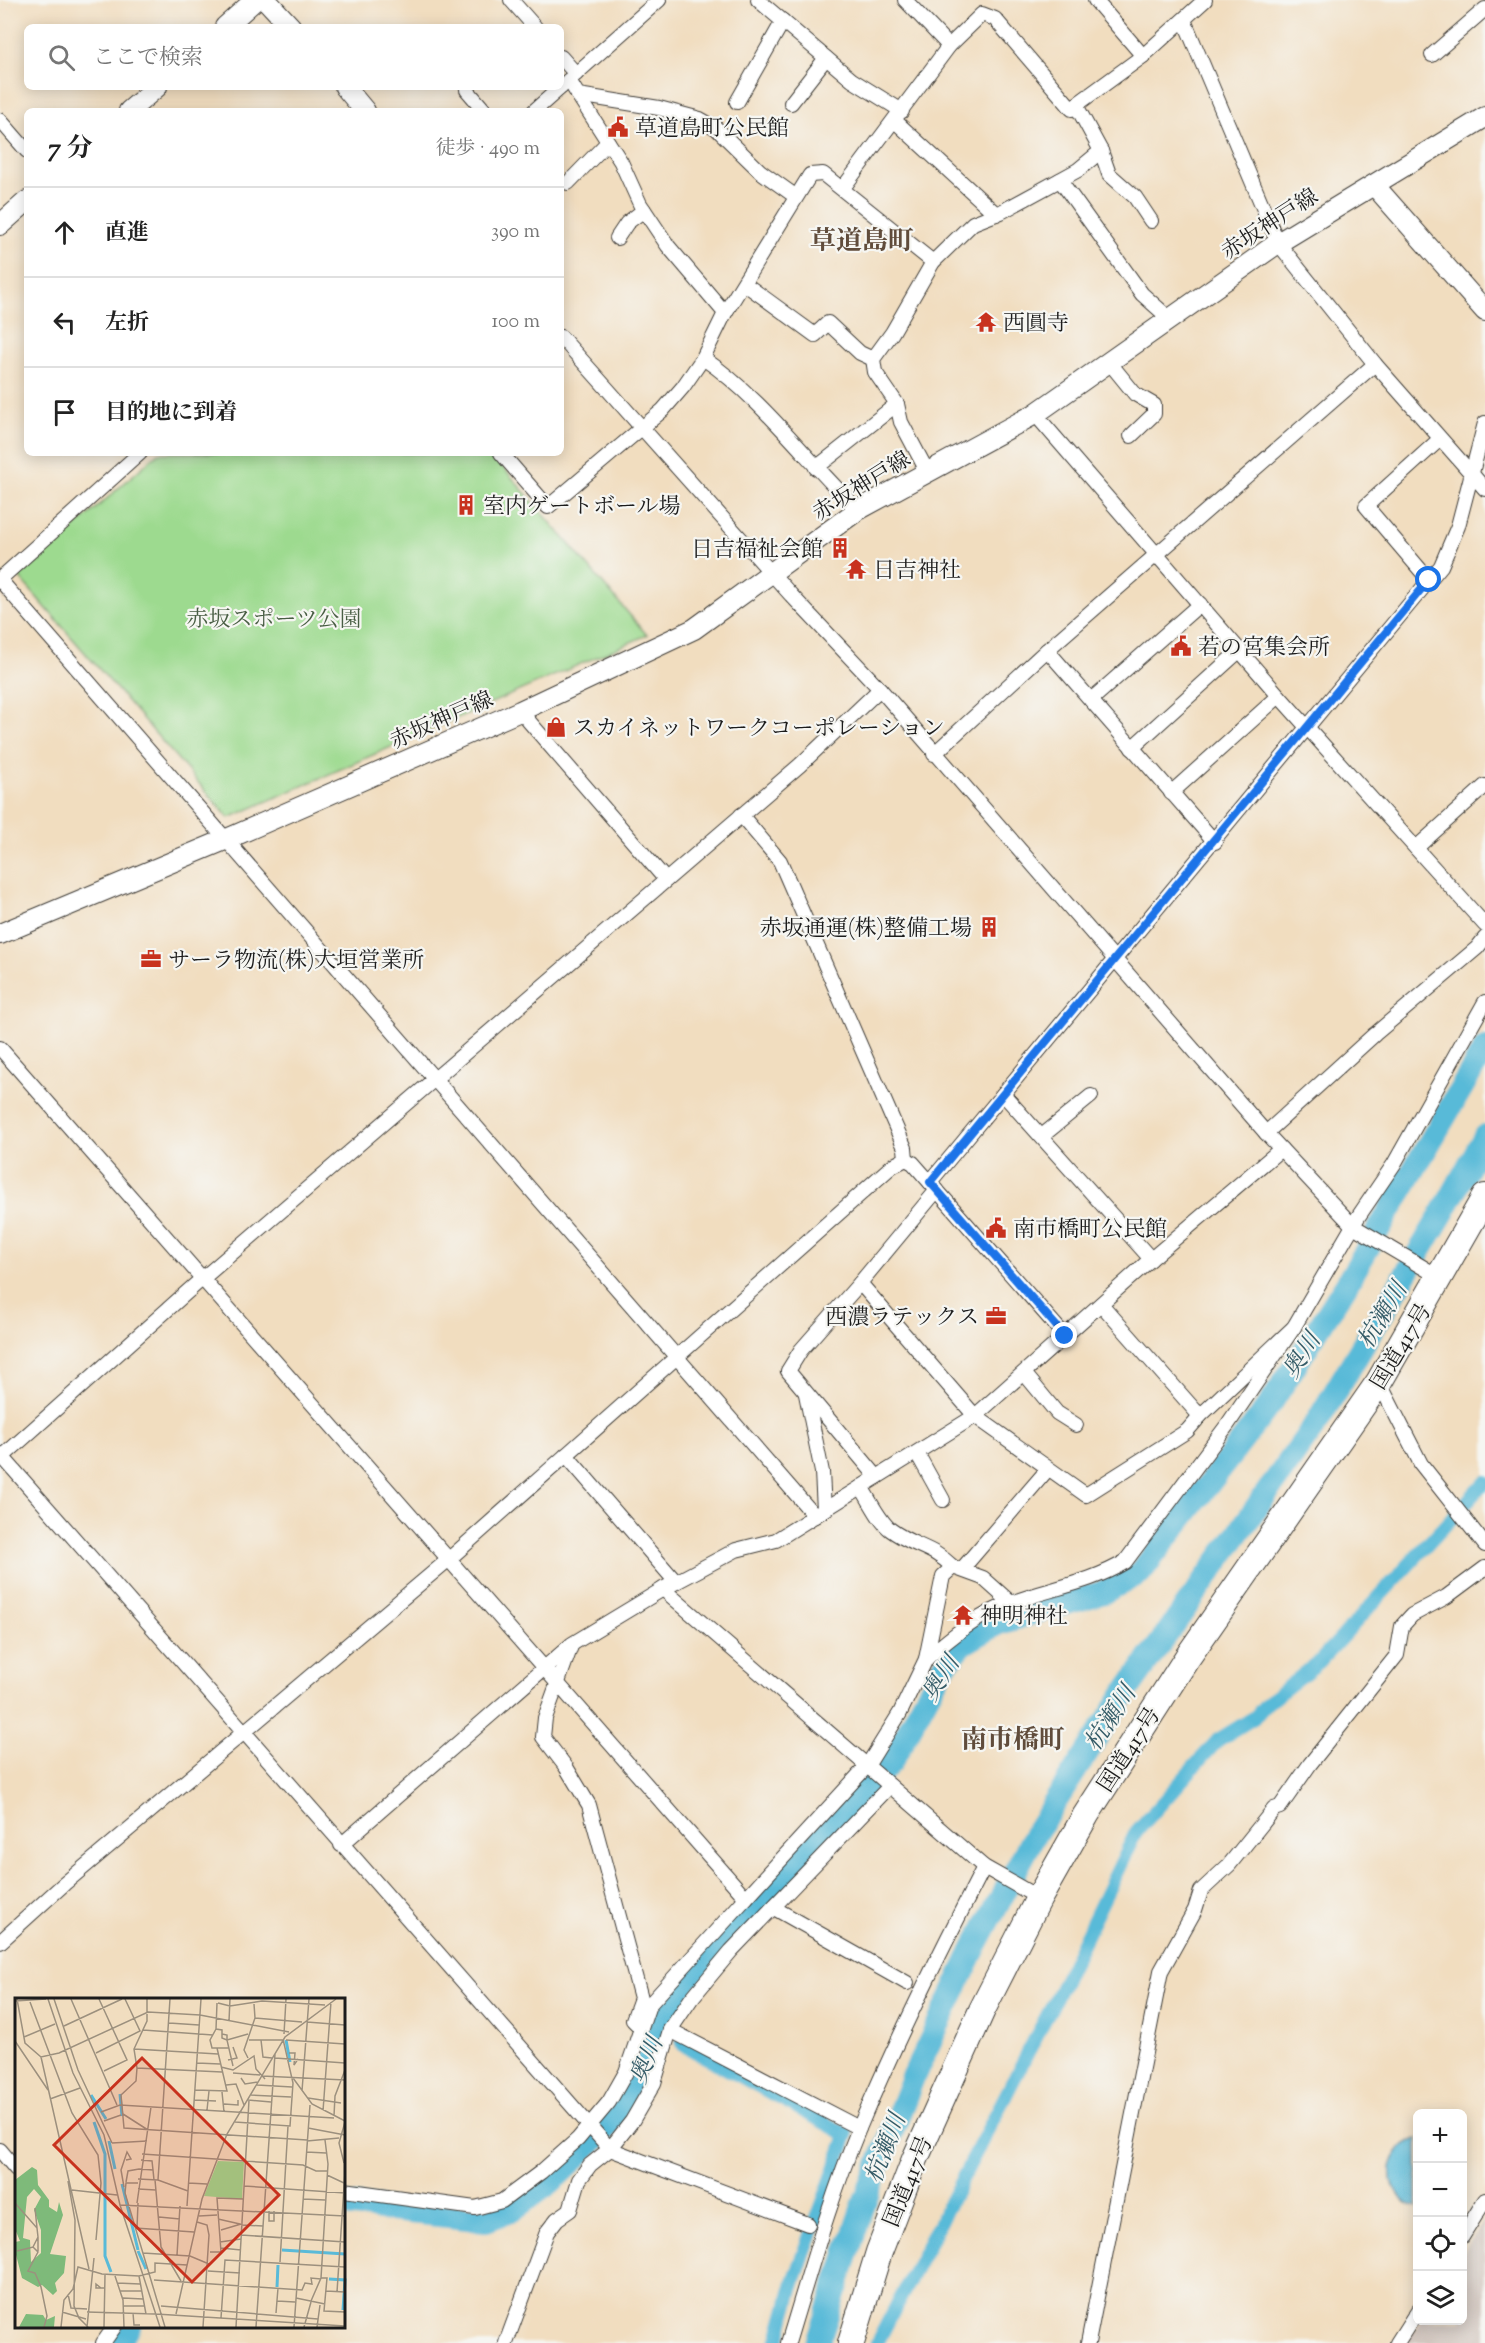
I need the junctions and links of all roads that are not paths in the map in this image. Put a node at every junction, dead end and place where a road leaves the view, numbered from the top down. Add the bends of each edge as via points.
1 (255, 0) edge
2 (266, 0) edge
3 (511, 0) edge
4 (658, 0) edge
5 (758, 0) edge
6 (905, 0) edge
7 (1095, 0) edge
8 (1205, 0) edge
9 (1480, 0) edge
10 (1485, 8) edge
11 (1184, 20) junction
12 (783, 21) junction
13 (228, 24) edge
14 (288, 24) edge
15 (532, 24) edge
16 (949, 46) junction
17 (1432, 55) dead end
18 (1143, 56) junction
19 (826, 58) junction
20 (566, 82) edge
21 (154, 90) edge
22 (348, 90) edge
23 (467, 90) dead end
24 (557, 90) edge
25 (578, 95) junction
26 (737, 102) dead end
27 (791, 103) dead end
28 (1076, 105) junction
29 (132, 108) edge
30 (362, 108) edge
31 (482, 108) edge
32 (537, 108) edge
33 (898, 116) junction
34 (1485, 117) edge
35 (0, 120) edge
36 (608, 142) junction
37 (24, 148) edge
38 (1101, 151) junction
39 (1060, 180) junction
40 (568, 183) dead end
41 (1374, 185) junction
42 (843, 188) junction
43 (795, 196) junction
44 (24, 204) edge
45 (644, 210) junction
46 (996, 214) junction
47 (1151, 221) dead end
48 (0, 225) edge
49 (616, 238) dead end
50 (1278, 243) junction
51 (933, 262) junction
52 (745, 284) junction
53 (1485, 311) edge
54 (726, 313) junction
55 (1170, 319) junction
56 (564, 340) edge
57 (703, 358) junction
58 (873, 359) junction
59 (1109, 362) junction
60 (1376, 364) junction
61 (897, 404) junction
62 (1035, 414) junction
63 (1485, 423) edge
64 (640, 427) junction
65 (1131, 436) dead end
66 (1440, 439) junction
67 (137, 456) edge
68 (504, 456) edge
69 (816, 468) junction
70 (927, 471) junction
71 (1472, 474) junction
72 (1485, 489) edge
73 (858, 510) junction
74 (1155, 556) junction
75 (772, 574) junction
76 (0, 580) edge
77 (1429, 580) junction
78 (1200, 604) junction
79 (1047, 650) junction
80 (1240, 650) junction
81 (880, 689) junction
82 (1279, 696) junction
83 (1091, 700) junction
84 (520, 711) junction
85 (1309, 728) junction
86 (1132, 748) junction
87 (934, 754) junction
88 (1485, 786) edge
89 (1171, 793) junction
90 (741, 815) junction
91 (227, 839) junction
92 (1215, 842) junction
93 (1416, 848) junction
94 (666, 880) junction
95 (1485, 925) edge
96 (0, 934) edge
97 (1485, 938) edge
98 (1116, 960) junction
99 (1485, 1002) edge
100 (0, 1048) edge
101 (436, 1079) junction
102 (1003, 1094) junction
103 (1090, 1096) dead end
104 (1266, 1133) junction
105 (1042, 1136) junction
106 (1281, 1149) junction
107 (906, 1159) junction
108 (933, 1186) junction
109 (1485, 1197) edge
110 (1353, 1226) junction
111 (1151, 1259) junction
112 (1435, 1275) junction
113 (204, 1280) junction
114 (860, 1283) junction
115 (1101, 1304) junction
116 (1294, 1327) junction
117 (1065, 1336) junction
118 (678, 1356) junction
119 (1024, 1373) junction
120 (1379, 1382) junction
121 (805, 1391) junction
122 (975, 1416) junction
123 (1200, 1416) junction
124 (1076, 1425) dead end
125 (916, 1452) junction
126 (566, 1455) junction
127 (1, 1457) edge
128 (1048, 1469) junction
129 (877, 1477) junction
130 (861, 1487) junction
131 (943, 1500) dead end
132 (820, 1513) junction
133 (1485, 1545) edge
134 (448, 1560) junction
135 (957, 1568) junction
136 (1485, 1568) edge
137 (676, 1582) junction
138 (663, 1590) junction
139 (1011, 1603) junction
140 (572, 1644) junction
141 (926, 1659) junction
142 (543, 1668) junction
143 (557, 1683) junction
144 (244, 1733) junction
145 (869, 1768) junction
146 (890, 1786) junction
147 (341, 1845) junction
148 (987, 1869) junction
149 (1036, 1896) junction
150 (746, 1898) junction
151 (774, 1908) junction
152 (0, 1942) edge
153 (907, 1983) dead end
154 (640, 2027) junction
155 (670, 2030) junction
156 (589, 2128) junction
157 (859, 2128) junction
158 (610, 2149) junction
159 (0, 2150) edge
160 (15, 2168) edge
161 (345, 2190) edge
162 (1485, 2200) edge
163 (808, 2224) dead end
164 (1467, 2229) edge
165 (1413, 2318) edge
166 (114, 2328) edge
167 (103, 2343) edge
168 (506, 2343) edge
169 (788, 2343) edge
170 (851, 2343) edge
171 (1088, 2343) edge
172 (1397, 2343) edge

1 - 13 main road
2 - 14 main road
3 - 15 street
4 - 20 street
5 - 12 street
6 - 16 street
7 - 18 street
8 - 11 street
9 - 10 street
10 - 17 street
11 - 18 street
11 - 50 street
12 - 19 street
12 - 26 street
16 - 28 street via 982,14 995,18 1071,109
16 - 33 street
18 - 28 street
19 - 27 street
19 - 33 street
20 - 25 street
21 - 29 main road
22 - 30 main road
23 - 31 street
24 - 32 street
25 - 36 street
25 - 43 street via 700,119 716,128 760,171
28 - 38 street
33 - 42 street
33 - 46 street
34 - 41 main road, 赤坂神戸線
35 - 37 street
36 - 40 street
36 - 45 street
38 - 39 street
38 - 47 street via 1109,174 1135,197
39 - 46 street
39 - 55 street via 1142,294
41 - 50 main road, 赤坂神戸線
41 - 53 main road
42 - 43 street via 823,174 810,175
42 - 51 street
43 - 52 street
44 - 48 main road
45 - 49 street
45 - 54 street via 668,246
46 - 51 street via 973,223
50 - 55 main road, 赤坂神戸線
50 - 60 street
51 - 58 street
52 - 54 street
52 - 58 street via 815,335 828,323 860,353
54 - 57 street
55 - 59 main road, 赤坂神戸線
56 - 64 street
57 - 64 street via 663,410
57 - 69 street via 780,425
58 - 61 street via 875,372
59 - 62 main road, 赤坂神戸線
59 - 65 street via 1135,394 1154,405 1154,414
60 - 66 street
60 - 74 street
61 - 69 street
61 - 70 street via 901,422
62 - 70 main road, 赤坂神戸線
62 - 74 street
63 - 71 street
64 - 68 street via 548,507
64 - 75 street
66 - 71 street
66 - 77 street via 1366,506
67 - 76 street
69 - 73 street
70 - 73 main road, 赤坂神戸線
71 - 72 street
71 - 77 street via 1458,526 1441,566
73 - 75 main road, 赤坂神戸線
74 - 78 street
74 - 79 street
75 - 81 street
75 - 84 main road, 赤坂神戸線 via 694,629
76 - 91 street
77 - 85 street
78 - 80 street
78 - 83 street
79 - 83 street
79 - 87 street
80 - 82 street
80 - 86 street
81 - 87 street
81 - 90 street
82 - 85 street
82 - 89 street
83 - 86 street
84 - 91 main road, 赤坂神戸線
84 - 94 street
85 - 92 street
85 - 93 street
86 - 89 street
87 - 98 street
88 - 93 street
89 - 92 street
90 - 94 street
90 - 107 street via 780,861 900,1137
91 - 96 main road, 赤坂神戸線
91 - 101 street
92 - 98 street
93 - 95 street
94 - 101 street
97 - 104 street
98 - 102 street
98 - 104 street
99 - 110 street via 1394,1164
100 - 113 street
101 - 113 street
101 - 118 street
102 - 105 street
102 - 108 street
103 - 105 street
104 - 106 street
105 - 111 street
106 - 110 street
106 - 111 street
107 - 108 street
107 - 118 street via 892,1167
108 - 114 street
108 - 117 street
109 - 112 highway, 国道417号
110 - 112 street
110 - 116 street
111 - 115 street
112 - 120 highway, 国道417号
113 - 127 street
113 - 134 street
114 - 121 street via 801,1350 788,1371
114 - 122 street
115 - 117 street
115 - 123 street
116 - 123 street
116 - 139 street via 1228,1424 1125,1562 1101,1576
117 - 119 street
118 - 126 street
118 - 132 street
119 - 122 street
119 - 124 street via 1057,1413
120 - 133 street via 1421,1464
120 - 149 highway, 国道417号 via 1187,1658
121 - 129 street
121 - 132 street via 822,1472
122 - 125 street
122 - 128 street
123 - 128 street via 1187,1431 1086,1495
125 - 129 street
125 - 131 street
126 - 134 street
126 - 137 street
127 - 144 street
128 - 135 street
129 - 130 street
130 - 132 street
130 - 135 street via 889,1529 911,1543 937,1552
132 - 137 street via 776,1540 736,1550
134 - 142 street
134 - 144 street
135 - 139 street via 983,1578
135 - 141 street via 943,1576
136 - 171 street via 1446,1597 1412,1615 1402,1626 1397,1655 1380,1678 1280,1807 1274,1809 1201,1891 1195,1910 1161,1971
137 - 138 street
138 - 140 street
138 - 145 street
139 - 141 street via 958,1630
140 - 142 street
140 - 143 street
141 - 145 street
142 - 143 street
142 - 147 street
143 - 150 street
143 - 154 street via 543,1737 589,1805 641,1998 633,2020
144 - 147 street
144 - 152 street
145 - 146 street
145 - 150 street
146 - 148 street
146 - 151 street
147 - 156 street
148 - 149 street
148 - 157 street via 925,1983
149 - 170 highway, 国道417号 via 915,2159 879,2252
150 - 154 street via 650,2005
151 - 153 street
151 - 155 street via 691,1999
154 - 156 street via 626,2072
155 - 157 street
155 - 158 street via 654,2083
156 - 158 street
156 - 161 street via 502,2201 475,2208
157 - 169 street
158 - 163 street
158 - 168 street via 590,2165 579,2180 570,2210 547,2232
159 - 160 street
162 - 164 street
165 - 172 street
166 - 167 street

